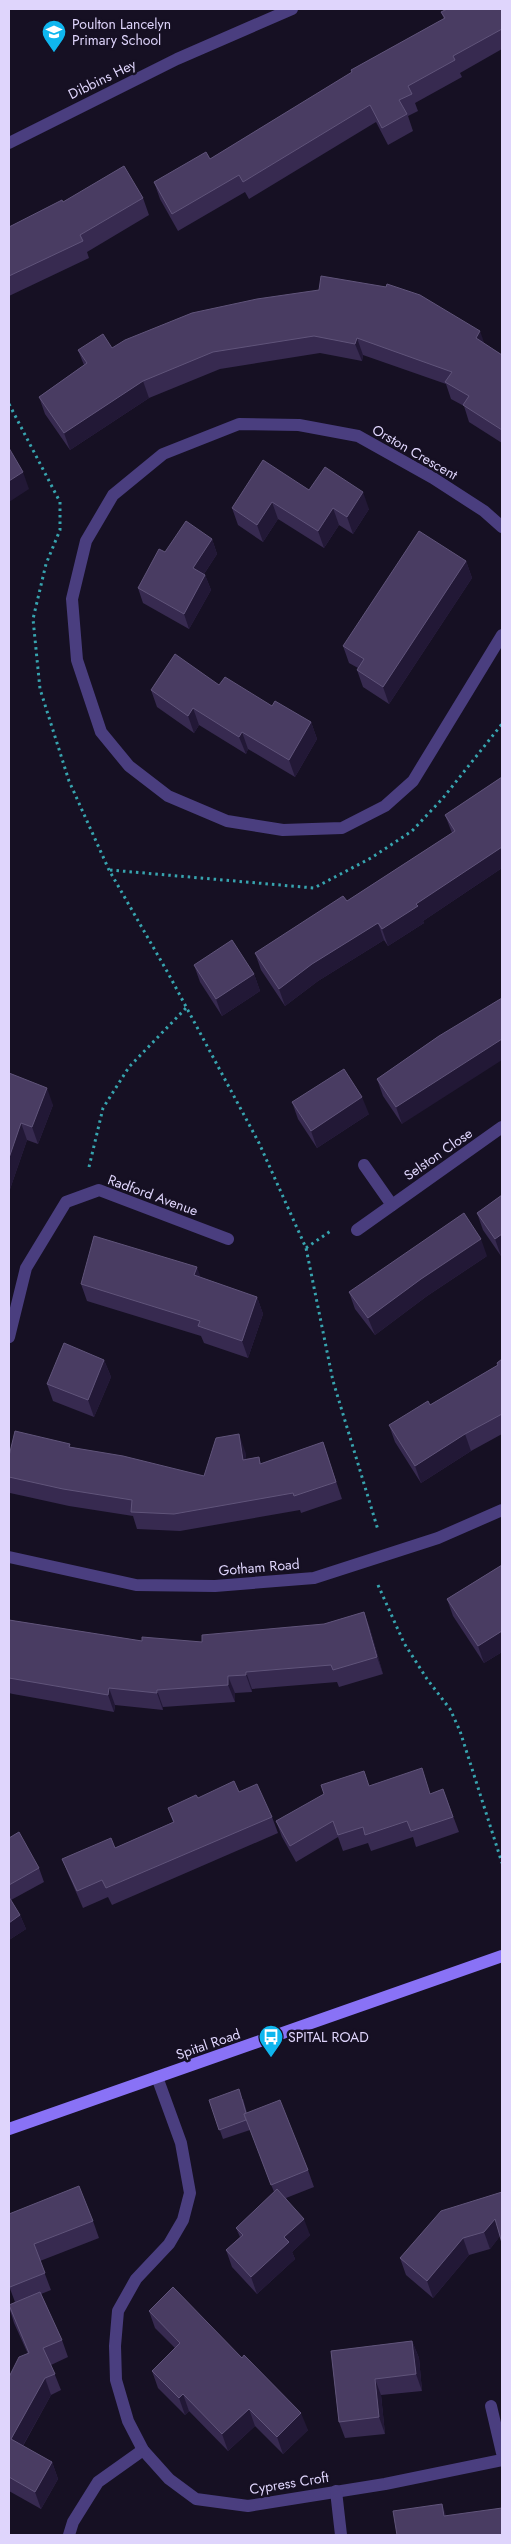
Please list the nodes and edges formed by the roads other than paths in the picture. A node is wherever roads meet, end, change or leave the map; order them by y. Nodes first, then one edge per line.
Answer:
1 (292, 9) edge
2 (9, 143) edge
3 (502, 527) edge
4 (502, 635) edge
5 (502, 1127) edge
6 (364, 1165) dead end
7 (392, 1205) junction
8 (358, 1230) dead end
9 (228, 1239) dead end
10 (9, 1337) edge
11 (502, 1510) edge
12 (9, 1557) edge
13 (502, 1956) edge
14 (157, 2077) junction
15 (9, 2129) edge
16 (491, 2406) dead end
17 (143, 2450) junction
18 (502, 2453) edge
19 (502, 2460) edge
20 (336, 2491) junction
21 (69, 2535) edge
22 (341, 2535) edge

1 - 2 street, Dibbins Hey
3 - 4 street, Orston Crescent
5 - 7 street, Selston Close
6 - 7 street
7 - 8 street, Selston Close
9 - 10 street, Radford Avenue
11 - 12 street, Gotham Road
13 - 14 main road, Spital Road
14 - 15 main road, Spital Road
14 - 17 street, Cypress Croft
16 - 18 street
17 - 20 street, Cypress Croft
17 - 21 street
19 - 20 street, Cypress Croft
20 - 22 street

